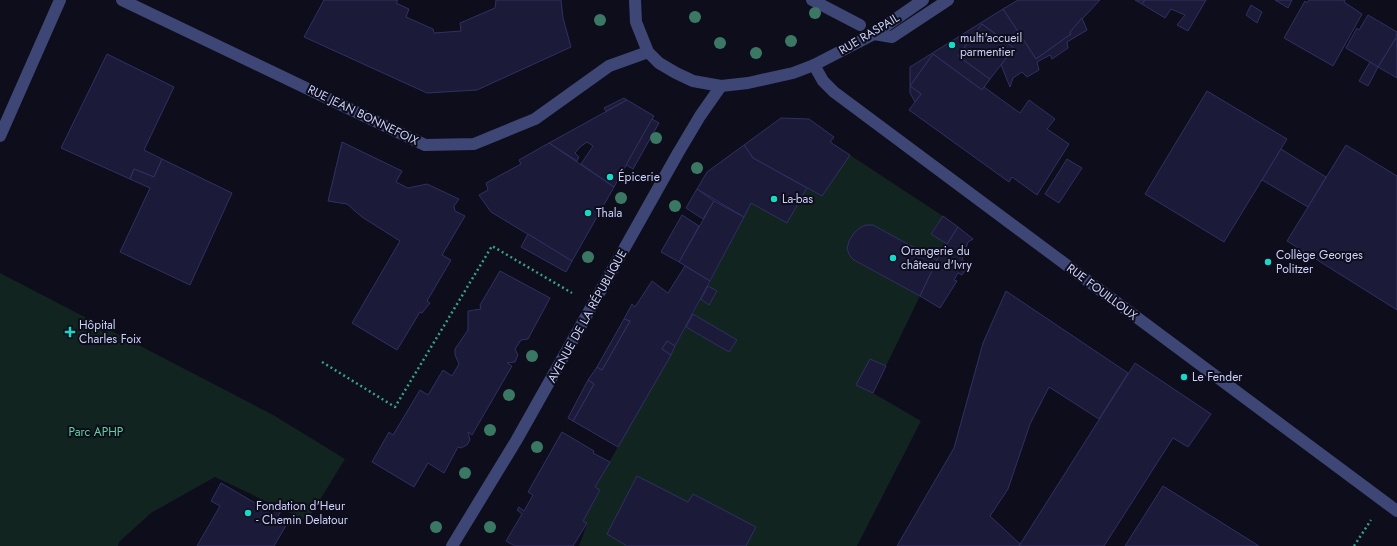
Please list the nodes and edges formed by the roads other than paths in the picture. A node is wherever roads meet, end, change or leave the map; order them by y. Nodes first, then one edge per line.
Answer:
1 (60, 0) edge
2 (122, 0) edge
3 (635, 0) edge
4 (812, 0) edge
5 (923, 0) edge
6 (948, 0) edge
7 (860, 25) dead end
8 (874, 34) junction
9 (648, 52) junction
10 (814, 65) junction
11 (721, 86) junction
12 (0, 136) edge
13 (1397, 510) edge
14 (452, 546) edge

1 - 12 street
2 - 9 street, RUE JEAN BONNEFOIX
3 - 9 street
4 - 7 street
5 - 8 street, RUE RASPAIL
6 - 8 street
8 - 10 street, RUE RASPAIL
9 - 11 street, RUE RASPAIL
10 - 11 street, RUE RASPAIL
10 - 13 street, RUE FOUILLOUX
11 - 14 street, AVENUE DE LA RÉPUBLIQUE

